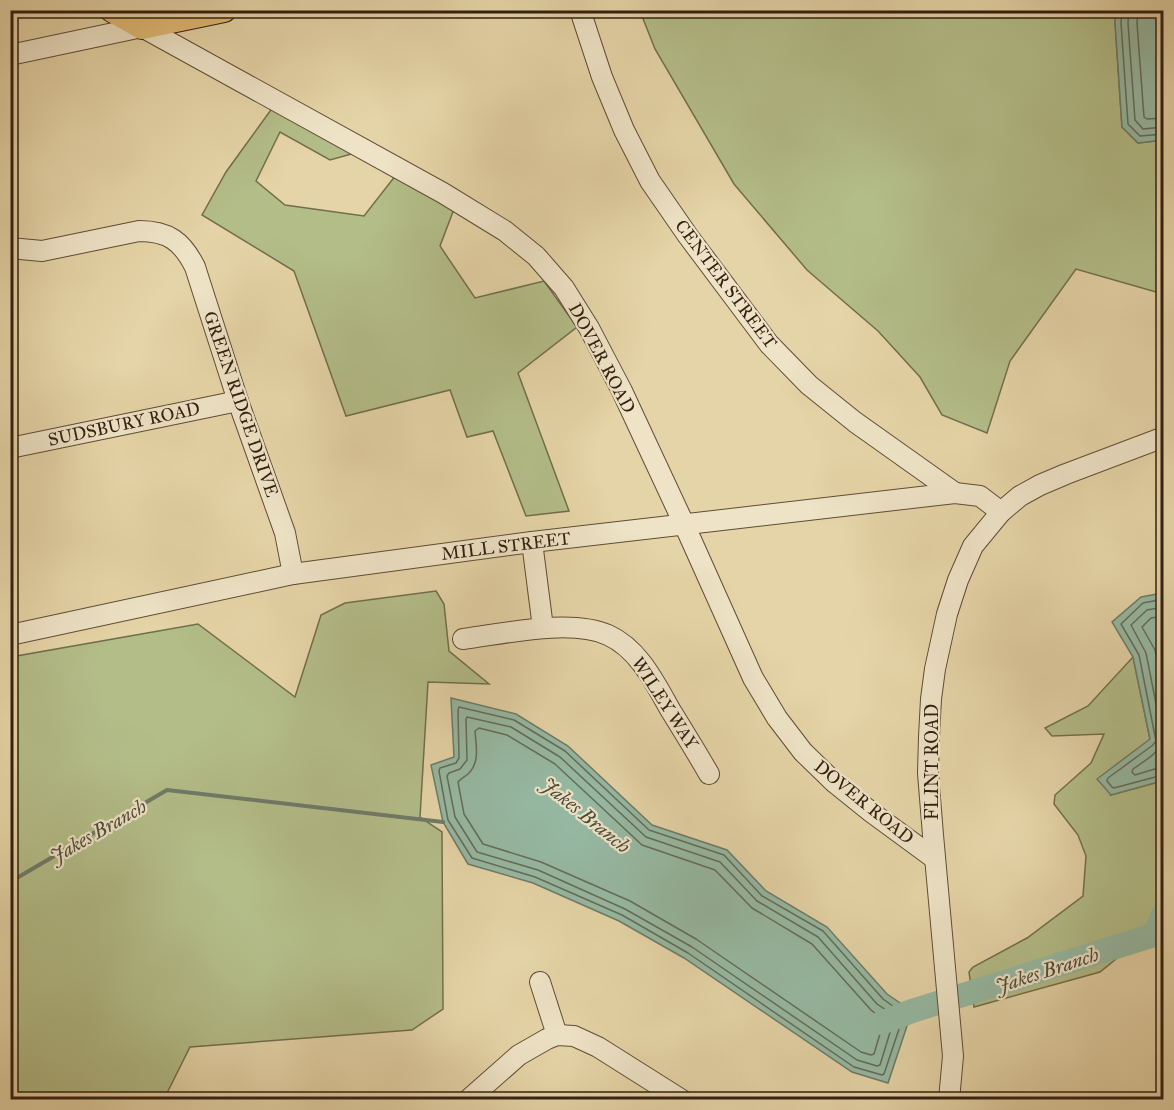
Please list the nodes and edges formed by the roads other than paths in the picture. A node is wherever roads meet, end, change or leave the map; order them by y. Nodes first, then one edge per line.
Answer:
1 (112, 10) edge
2 (224, 10) edge
3 (580, 10) edge
4 (142, 27) junction
5 (10, 55) edge
6 (10, 248) edge
7 (238, 401) junction
8 (1164, 437) edge
9 (10, 448) edge
10 (955, 493) junction
11 (1001, 512) junction
12 (684, 524) junction
13 (532, 542) junction
14 (293, 574) junction
15 (543, 628) junction
16 (10, 635) edge
17 (463, 639) dead end
18 (709, 774) dead end
19 (935, 859) junction
20 (540, 982) dead end
21 (557, 1035) junction
22 (468, 1100) edge
23 (682, 1100) edge
24 (949, 1100) edge

1 - 4 main road, DOVER ROAD
2 - 4 main road
3 - 10 street, CENTER STREET
4 - 5 street
4 - 12 street, DOVER ROAD
6 - 7 street, GREEN RIDGE DRIVE
7 - 9 street, SUDSBURY ROAD
7 - 14 street, GREEN RIDGE DRIVE
8 - 11 street, FLINT ROAD
10 - 11 street, MILL STREET
10 - 12 street, MILL STREET
11 - 19 street, FLINT ROAD
12 - 13 street, MILL STREET
12 - 19 street, DOVER ROAD
13 - 14 street, MILL STREET
13 - 15 street
14 - 16 street, MILL STREET
15 - 17 street, WILEY WAY
15 - 18 street, WILEY WAY
19 - 24 street, FLINT ROAD
20 - 21 street
21 - 22 street
21 - 23 street

